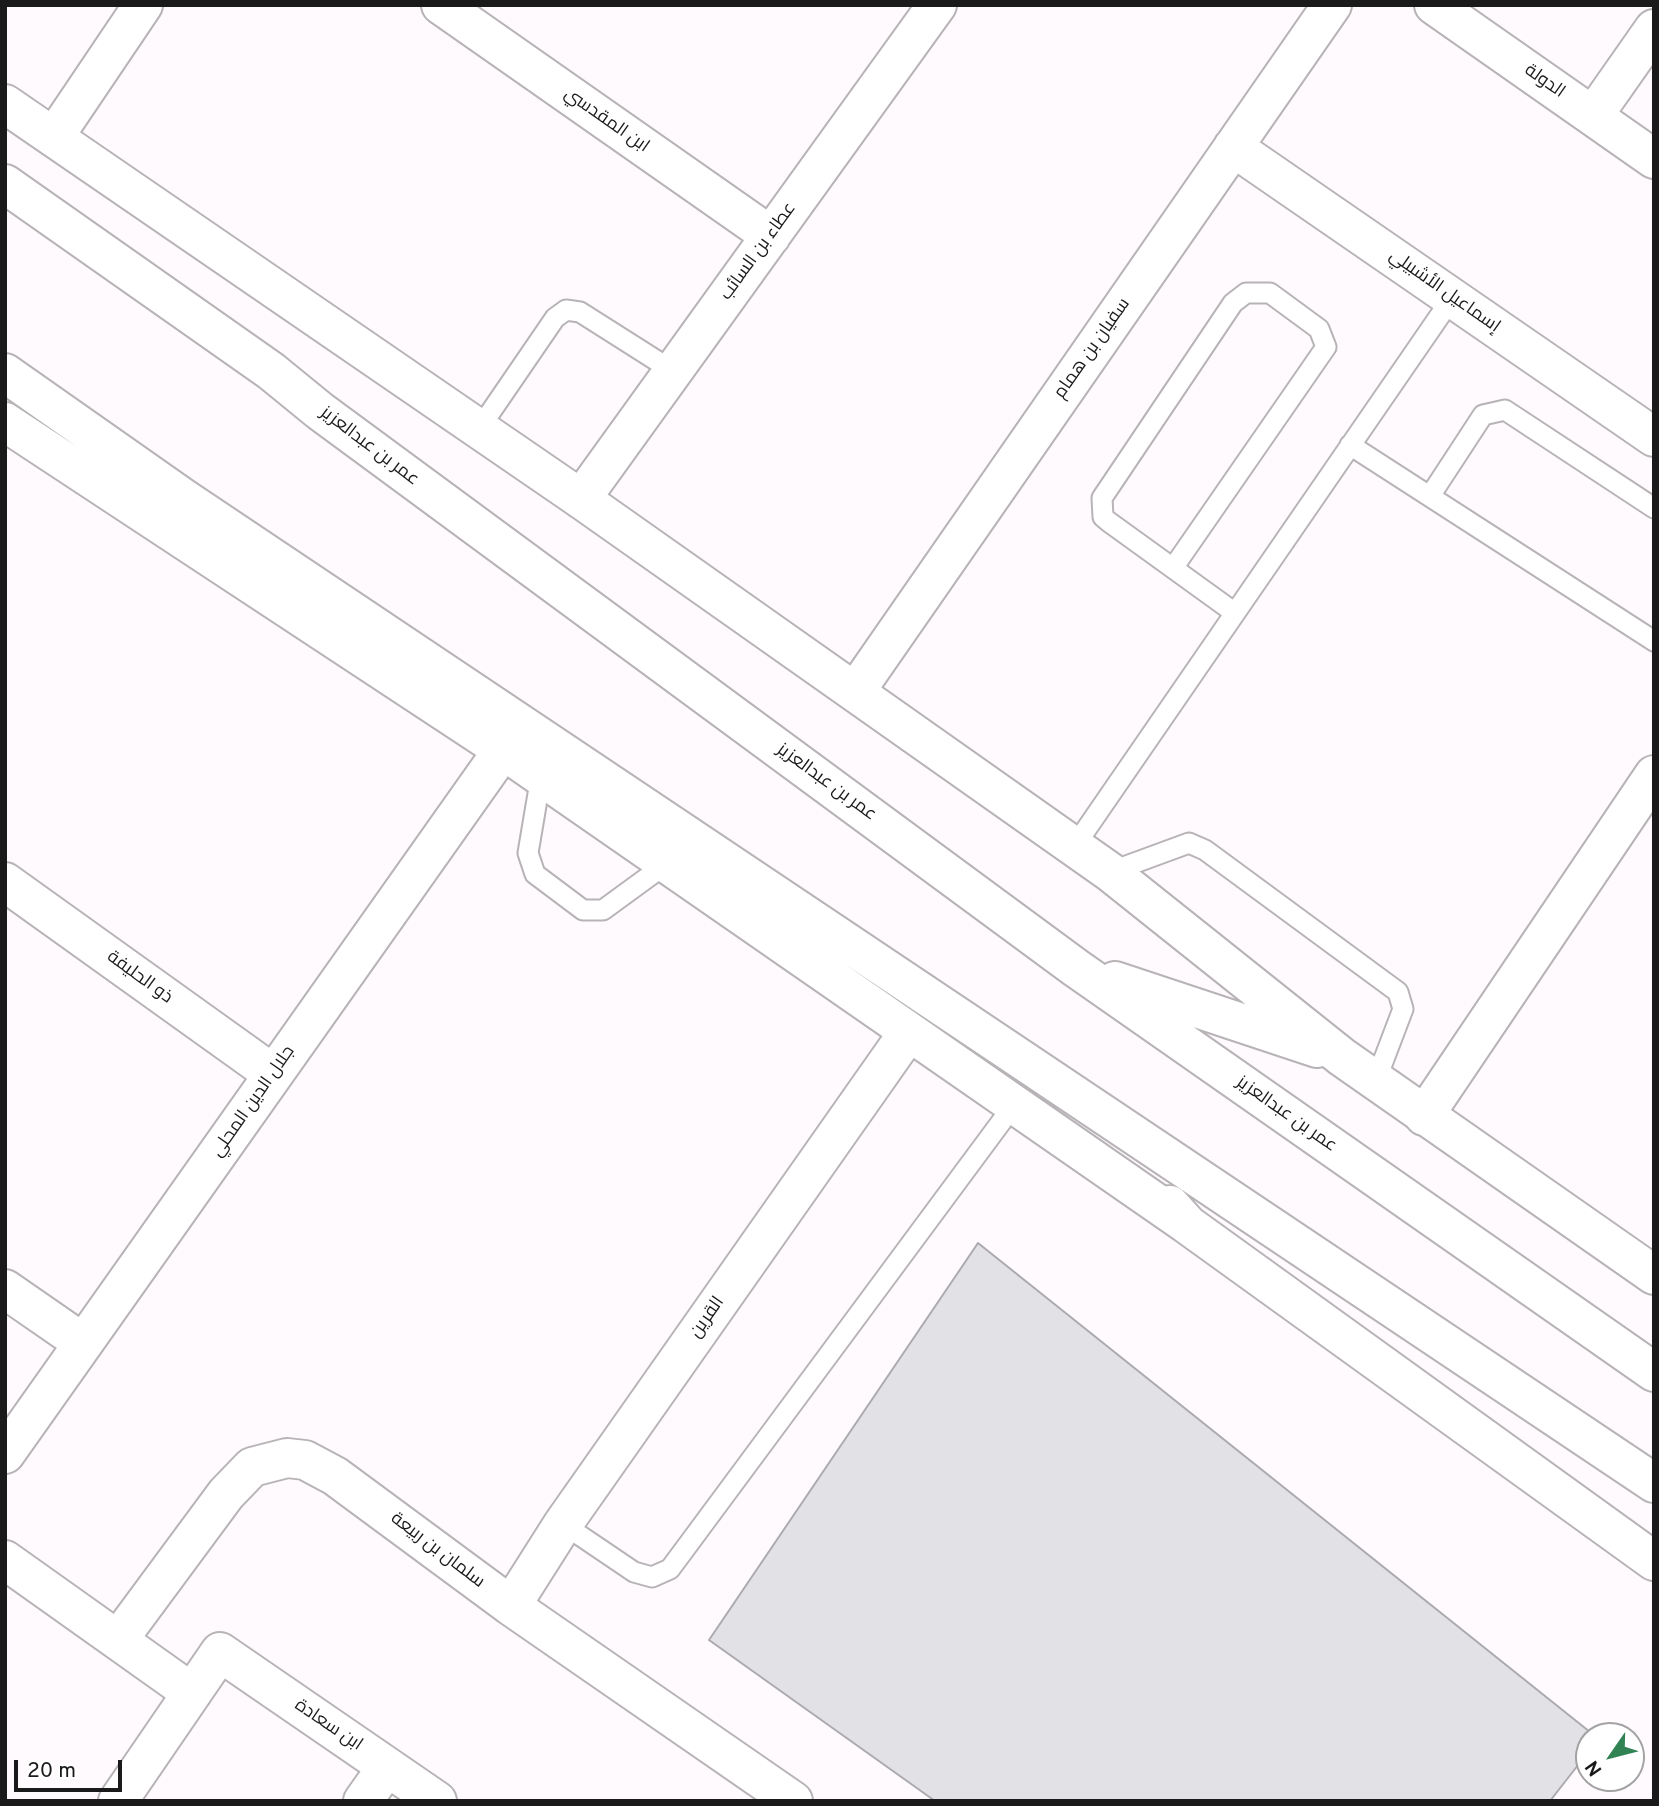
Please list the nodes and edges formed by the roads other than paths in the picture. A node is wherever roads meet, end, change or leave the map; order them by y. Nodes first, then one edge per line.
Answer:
1 (144, 5) edge
2 (441, 5) edge
3 (937, 5) edge
4 (1332, 5) edge
5 (1434, 5) edge
6 (1654, 29) edge
7 (5, 103) edge
8 (1593, 116) junction
9 (54, 137) junction
10 (1233, 147) junction
11 (1654, 159) edge
12 (5, 184) edge
13 (771, 236) junction
14 (1452, 298) junction
15 (673, 371) junction
16 (5, 373) edge
17 (5, 422) edge
18 (479, 429) junction
19 (1654, 437) edge
20 (1350, 445) junction
21 (1430, 496) junction
22 (581, 499) junction
23 (1654, 508) edge
24 (1173, 568) junction
25 (1235, 613) junction
26 (1654, 641) edge
27 (855, 692) junction
28 (503, 750) junction
29 (1654, 775) edge
30 (541, 776) junction
31 (1074, 847) junction
32 (666, 864) junction
33 (1110, 872) junction
34 (5, 882) edge
35 (1076, 968) junction
36 (908, 1032) junction
37 (1342, 1057) junction
38 (274, 1074) junction
39 (1376, 1080) junction
40 (1073, 1092) junction
41 (1013, 1107) junction
42 (1424, 1116) junction
43 (1188, 1225) junction
44 (1654, 1275) edge
45 (5, 1289) edge
46 (83, 1343) junction
47 (1654, 1372) edge
48 (5, 1454) edge
49 (1654, 1483) edge
50 (563, 1524) junction
51 (5, 1560) edge
52 (1654, 1561) edge
53 (511, 1606) junction
54 (118, 1640) junction
55 (192, 1693) junction
56 (387, 1767) junction
57 (118, 1801) edge
58 (363, 1801) edge
59 (436, 1801) edge
60 (793, 1801) edge

1 - 9 street
2 - 13 street, ابن المقدسي
3 - 13 street, عطاء بن السائب
4 - 10 street, سفيان بن همام
5 - 8 street, الدولة
6 - 8 street
7 - 9 street
8 - 11 street, الدولة
9 - 18 street
10 - 14 street, إسماعيل الأشبيلي
10 - 27 street, سفيان بن همام
12 - 35 street, عمر بن عبدالعزيز
13 - 15 street, عطاء بن السائب
14 - 19 street, إسماعيل الأشبيلي
14 - 20 lane
15 - 18 lane
15 - 22 street, عطاء بن السائب
16 - 40 street
17 - 28 street
18 - 22 street
20 - 21 lane
20 - 25 lane
21 - 23 lane
21 - 26 lane
22 - 27 street
24 - 24 lane
24 - 25 lane
25 - 31 lane
27 - 31 street
28 - 30 street
28 - 38 street, جلال الدين المحلي
29 - 42 street
30 - 32 street
30 - 32 lane
31 - 33 street
32 - 36 street
33 - 37 street
33 - 39 lane
34 - 38 street, ذو الحليفة
35 - 37 street
35 - 47 street, عمر بن عبدالعزيز
36 - 41 street
36 - 50 street, القرين
37 - 39 street
38 - 46 street, جلال الدين المحلي
39 - 42 street
40 - 43 street
40 - 49 street
41 - 43 street
41 - 50 lane
42 - 44 street
43 - 52 street
45 - 46 street
46 - 48 street, جلال الدين المحلي
50 - 53 street, القرين
51 - 54 street
53 - 54 street, سلمان بن ربيعة
53 - 60 street, سلمان بن ربيعة
54 - 55 street
55 - 56 street, ابن سعادة
55 - 57 street
56 - 58 street
56 - 59 street, ابن سعادة

